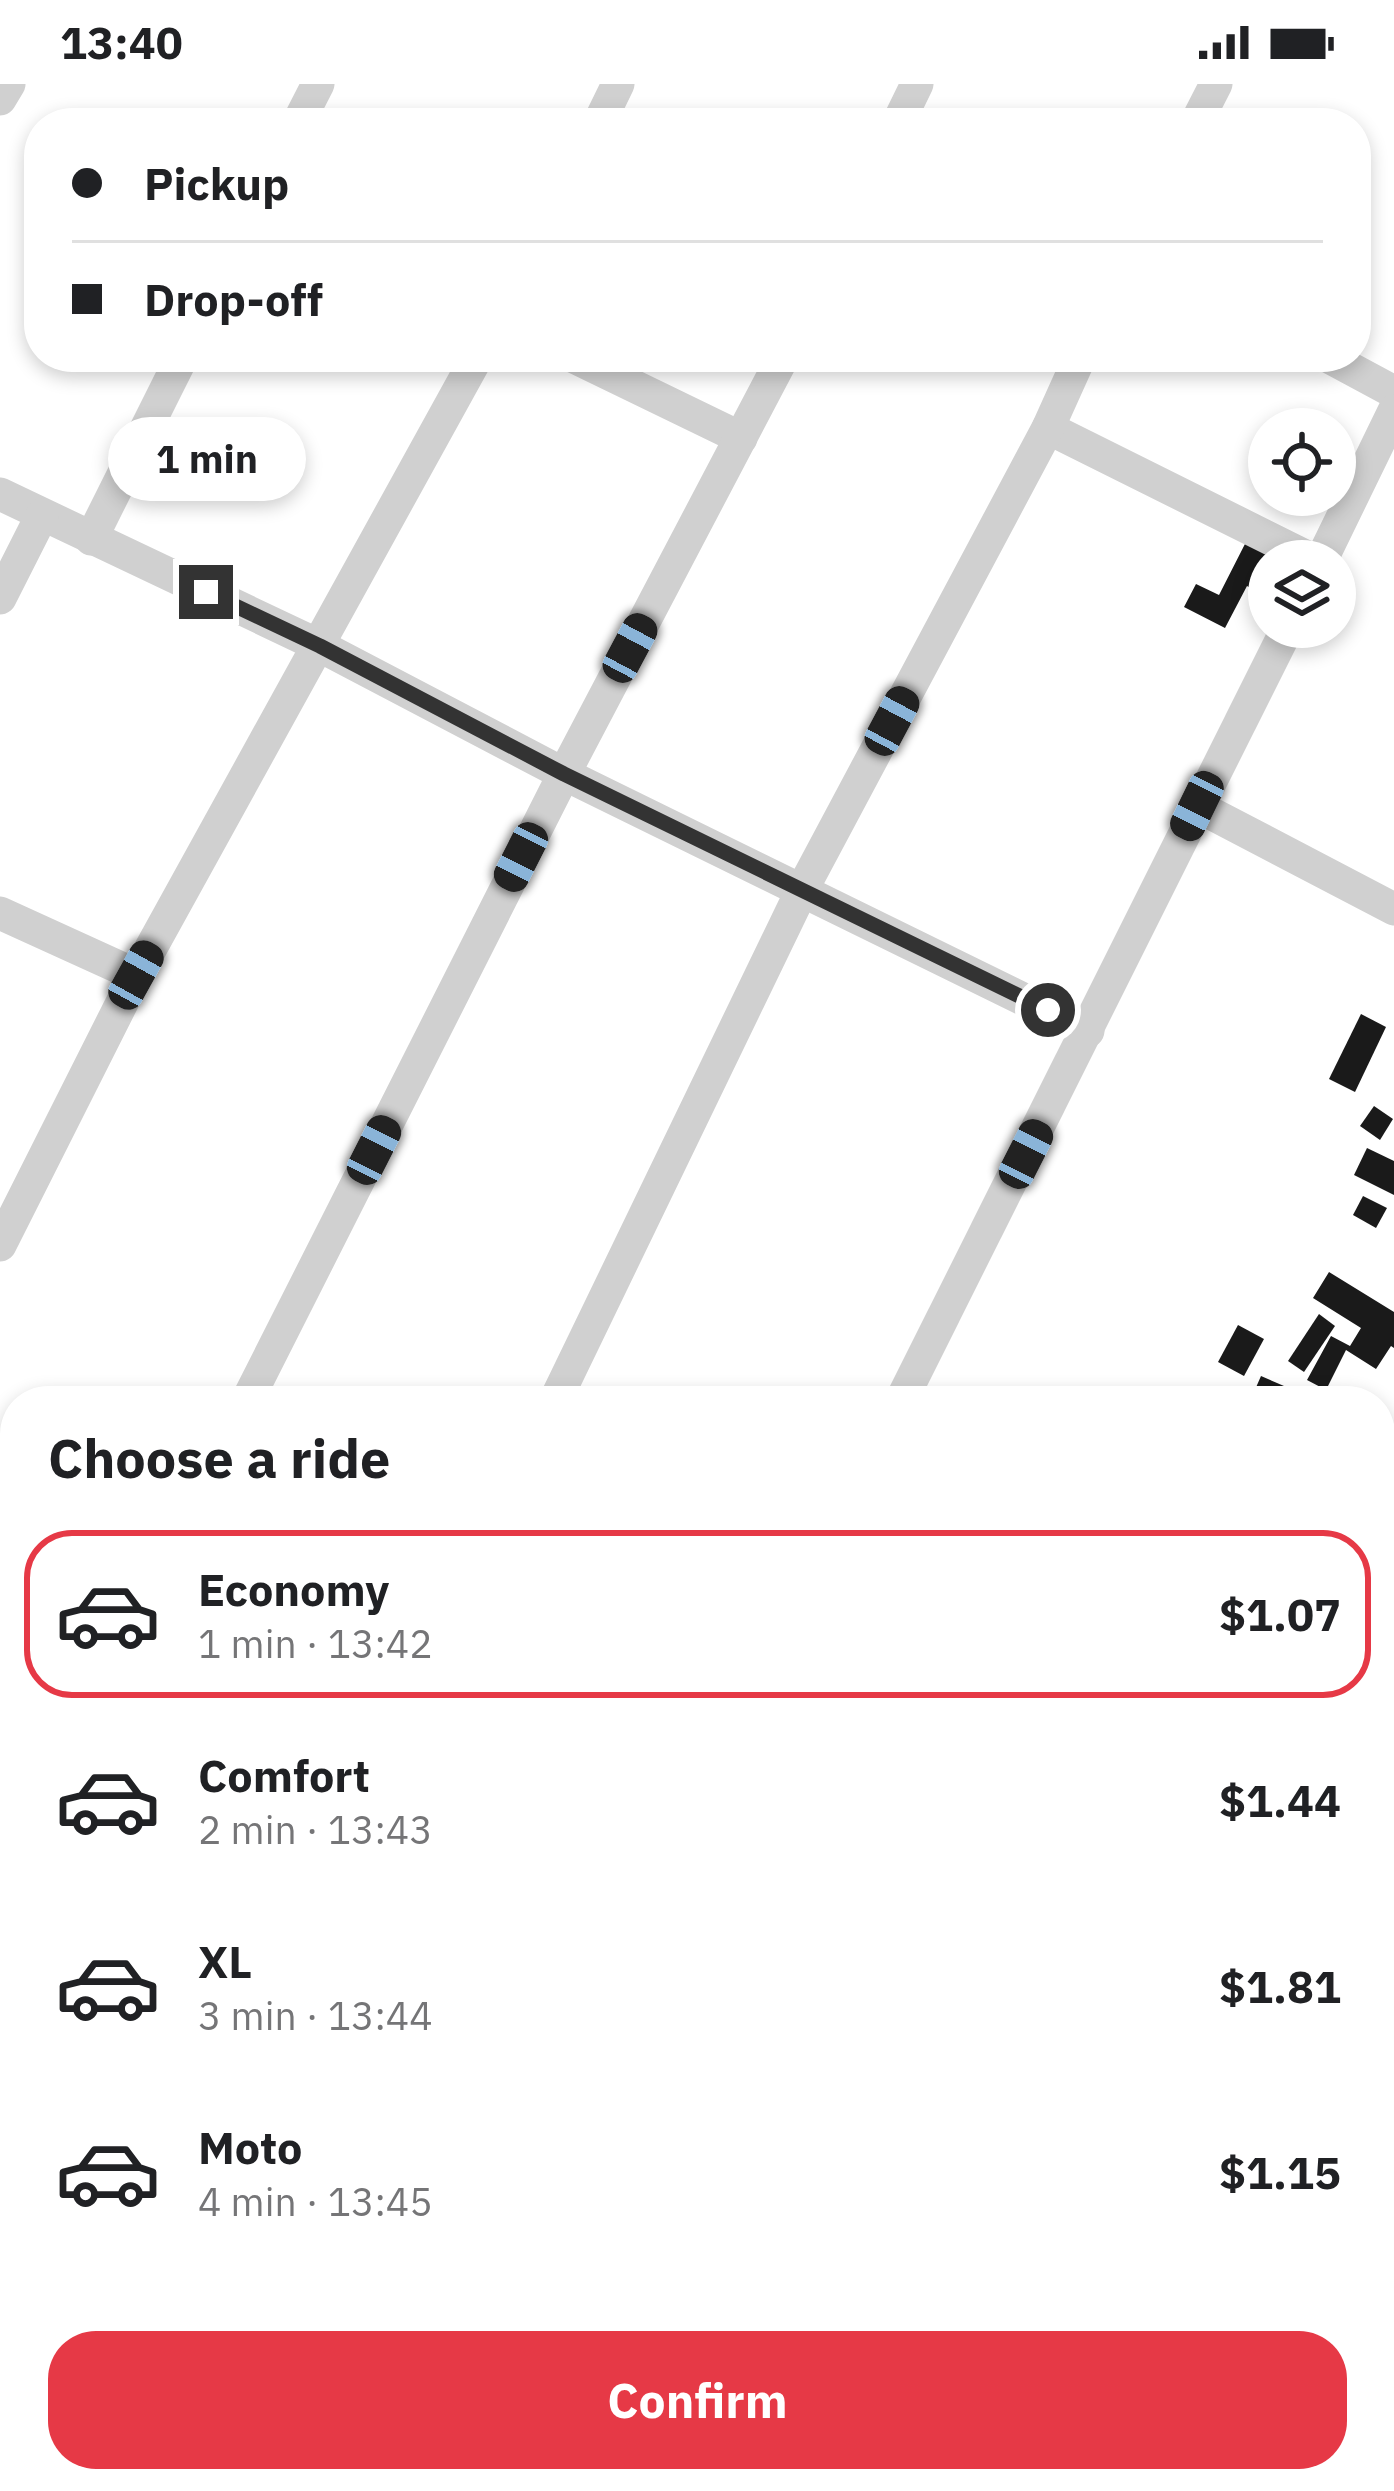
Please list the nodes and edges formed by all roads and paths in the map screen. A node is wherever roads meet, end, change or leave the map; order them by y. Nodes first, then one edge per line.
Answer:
1 (9, 84) edge
2 (0, 99) edge
3 (174, 372) edge
4 (470, 372) edge
5 (605, 372) edge
6 (775, 372) edge
7 (1073, 372) edge
8 (1357, 372) edge
9 (1394, 392) edge
10 (1394, 411) edge
11 (1048, 428) junction
12 (741, 438) junction
13 (0, 494) edge
14 (42, 515) junction
15 (91, 539) junction
16 (1275, 540) edge
17 (1329, 540) edge
18 (0, 598) edge
19 (320, 646) junction
20 (1277, 648) edge
21 (564, 774) junction
22 (1197, 806) junction
23 (803, 888) junction
24 (1394, 909) edge
25 (0, 913) edge
26 (136, 975) junction
27 (1088, 1031) junction
28 (0, 1245) edge
29 (255, 1386) edge
30 (562, 1386) edge
31 (909, 1386) edge

1 - 2 street
3 - 15 street
4 - 19 street
5 - 12 street
6 - 12 street
7 - 11 street
8 - 9 street
10 - 17 street
11 - 16 street
11 - 23 street
12 - 21 street
13 - 14 street
14 - 15 street
14 - 18 street
15 - 19 street
19 - 21 street
19 - 26 street
20 - 22 street
21 - 23 street
21 - 29 street
22 - 24 street
22 - 27 street
23 - 27 street
23 - 30 street
25 - 26 street
26 - 28 street
27 - 31 street

